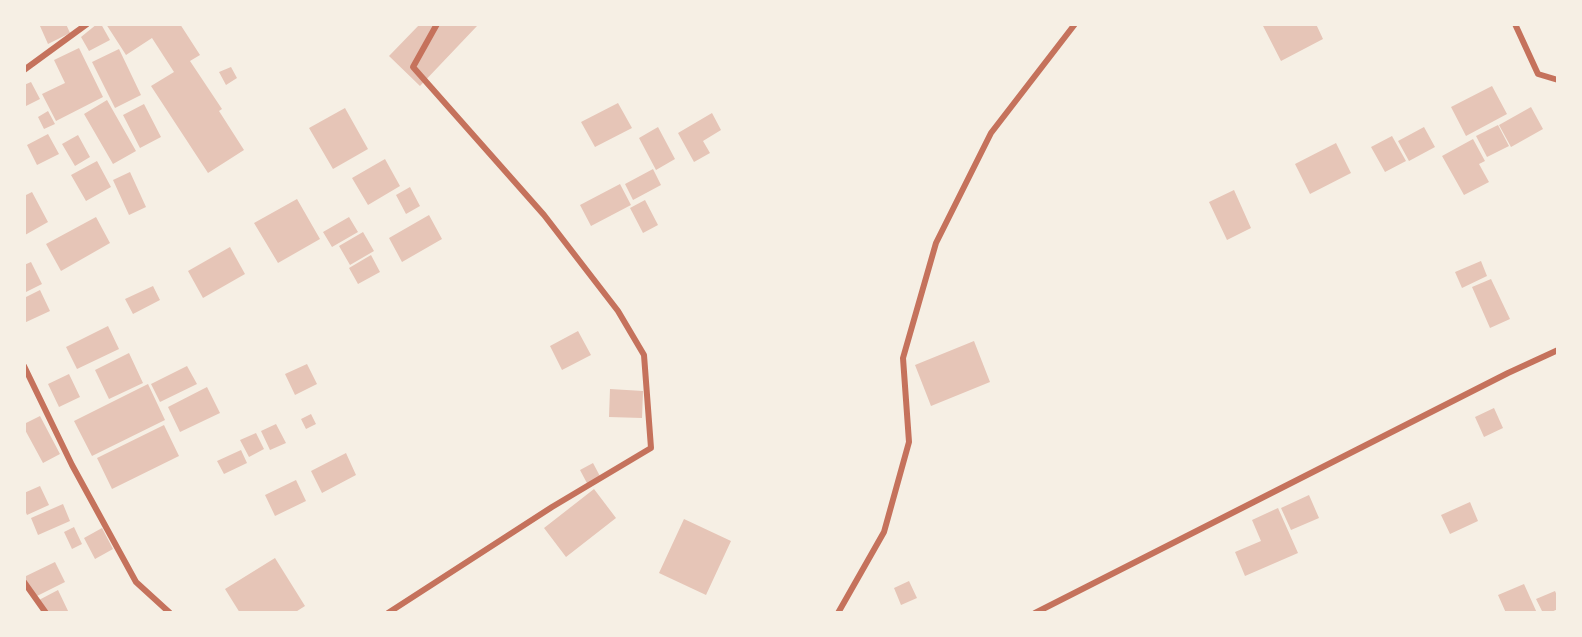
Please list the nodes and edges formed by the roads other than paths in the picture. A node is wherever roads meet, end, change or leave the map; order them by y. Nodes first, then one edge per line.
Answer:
1 (87, 24) edge
2 (437, 24) edge
3 (1075, 24) edge
4 (1515, 24) edge
5 (24, 70) edge
6 (1558, 81) edge
7 (1558, 350) edge
8 (24, 366) edge
9 (24, 582) edge
10 (46, 613) edge
11 (170, 613) edge
12 (388, 613) edge
13 (838, 613) edge
14 (1035, 613) edge

1 - 5 street
2 - 12 street
3 - 13 street
4 - 6 street
7 - 14 street
8 - 11 street
9 - 10 street

